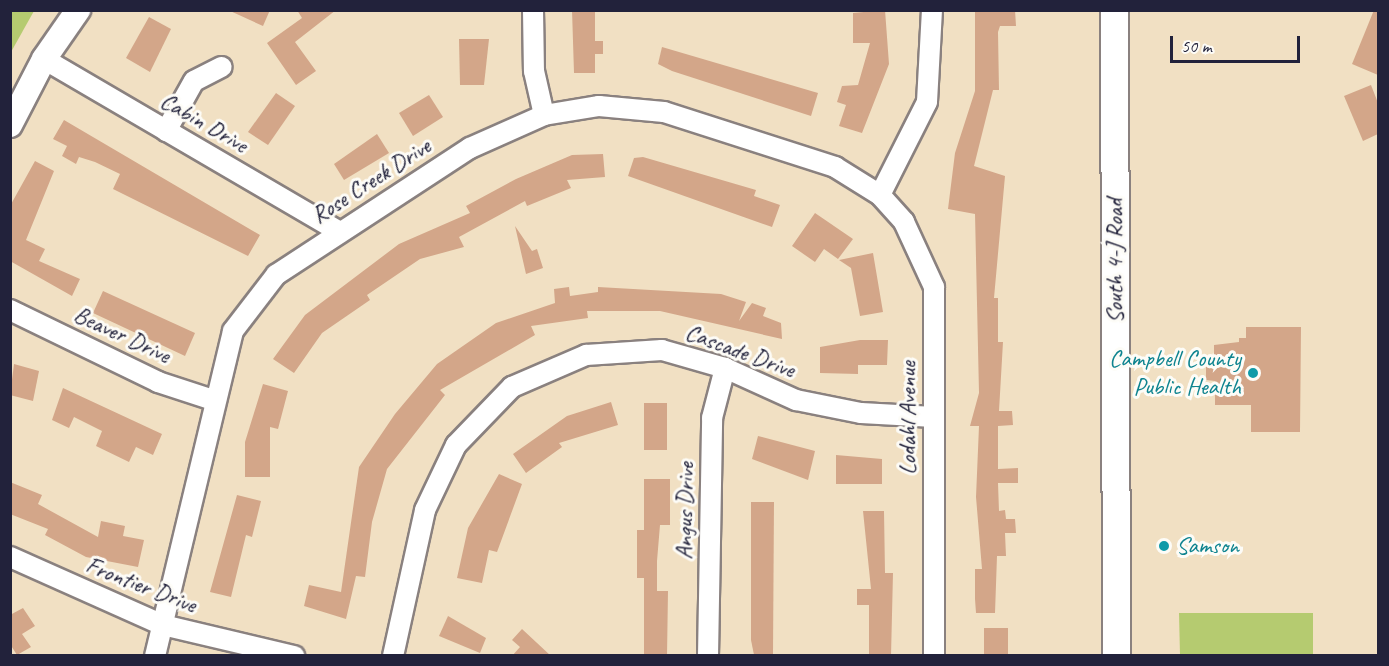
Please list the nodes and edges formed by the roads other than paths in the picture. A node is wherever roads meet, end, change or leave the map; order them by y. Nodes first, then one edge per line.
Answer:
1 (78, 10) edge
2 (533, 10) edge
3 (932, 10) edge
4 (1114, 10) edge
5 (44, 59) junction
6 (222, 67) dead end
7 (544, 115) junction
8 (10, 125) edge
9 (166, 131) junction
10 (880, 195) junction
11 (338, 231) junction
12 (10, 310) edge
13 (725, 368) junction
14 (213, 400) junction
15 (934, 417) junction
16 (10, 557) edge
17 (163, 625) junction
18 (155, 656) edge
19 (294, 656) edge
20 (393, 656) edge
21 (708, 656) edge
22 (934, 656) edge
23 (1116, 656) edge

1 - 5 street
2 - 7 street
3 - 10 street
4 - 23 main road, South 4-J Road
5 - 8 street
5 - 9 street, Cabin Drive
6 - 9 street
7 - 10 street, Rose Creek Drive
7 - 11 street, Rose Creek Drive
9 - 11 street, Cabin Drive
10 - 15 street, Lodahl Avenue
11 - 14 street, Rose Creek Drive
12 - 14 street, Beaver Drive
13 - 15 street, Cascade Drive
13 - 20 street, Cascade Drive
13 - 21 street, Angus Drive
14 - 17 street, Rose Creek Drive
15 - 22 street, Lodahl Avenue
16 - 17 street, Frontier Drive
17 - 18 street, Rose Creek Drive
17 - 19 street, Frontier Drive

